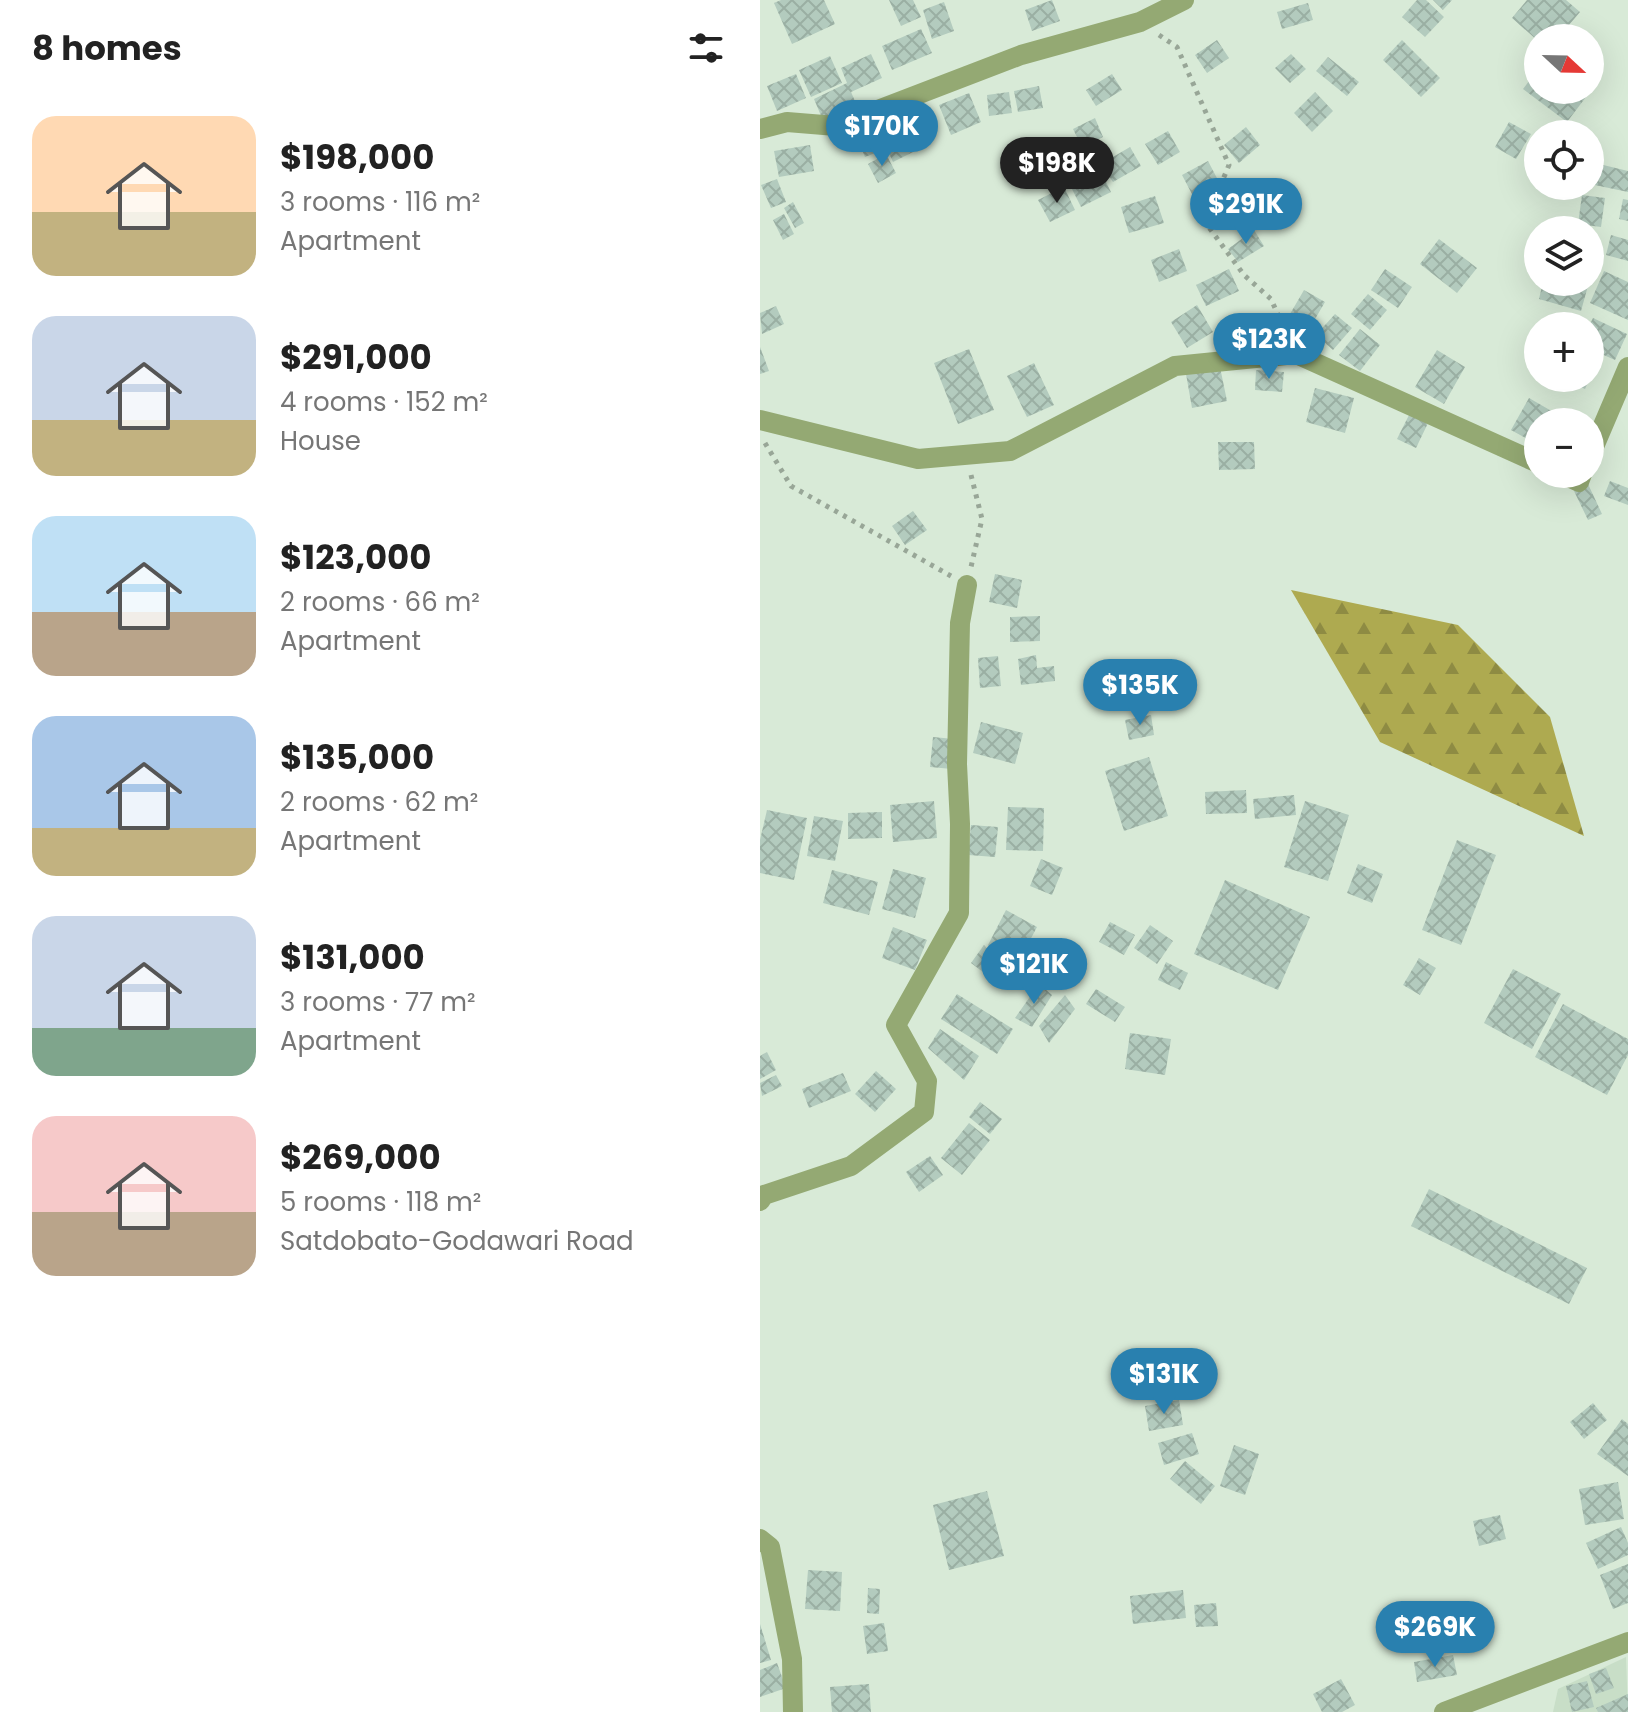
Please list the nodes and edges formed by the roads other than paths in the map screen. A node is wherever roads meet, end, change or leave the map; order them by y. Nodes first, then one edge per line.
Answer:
1 (1184, 0) edge
2 (760, 129) edge
3 (1628, 367) edge
4 (760, 420) edge
5 (1604, 423) edge
6 (1524, 457) edge
7 (967, 585) road end
8 (760, 1201) edge
9 (760, 1539) edge
10 (1628, 1642) edge
11 (793, 1712) edge
12 (1444, 1712) edge

1 - 2 street
3 - 5 street
4 - 6 street
7 - 8 street
9 - 11 street
10 - 12 street

